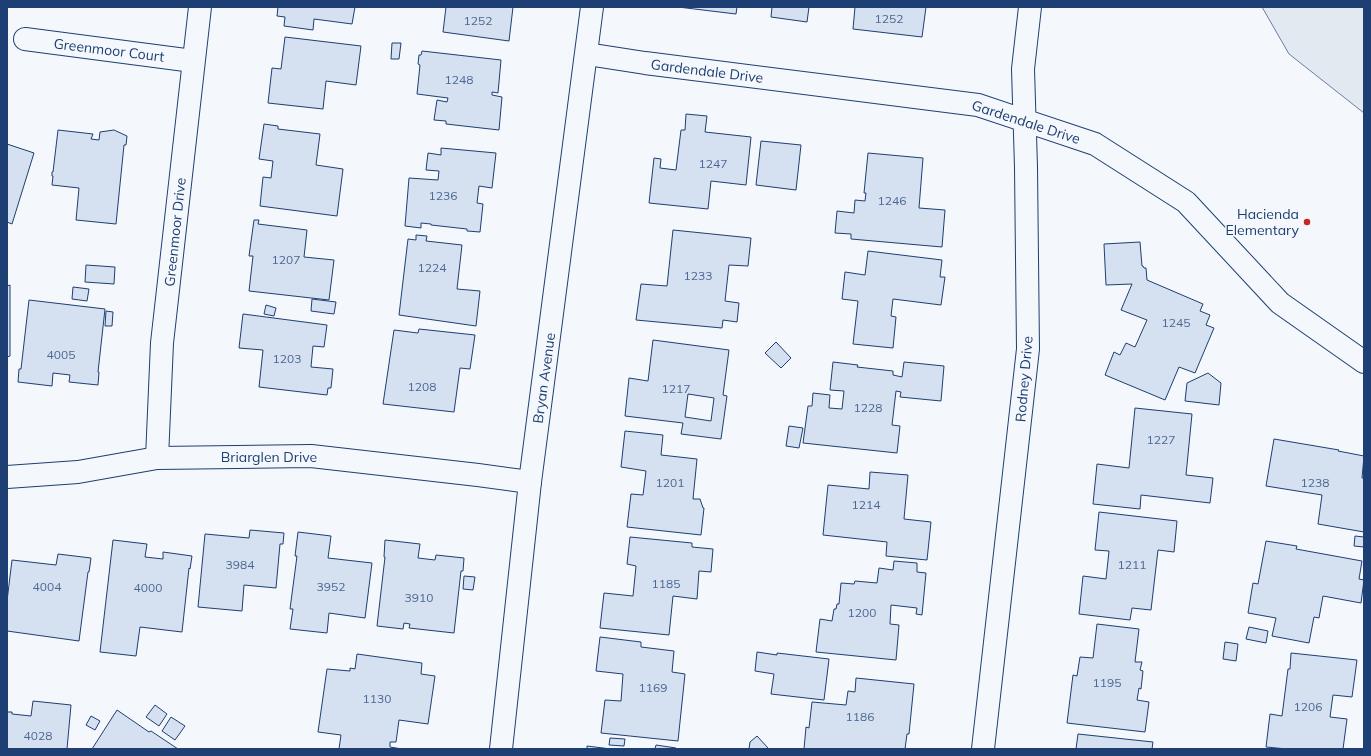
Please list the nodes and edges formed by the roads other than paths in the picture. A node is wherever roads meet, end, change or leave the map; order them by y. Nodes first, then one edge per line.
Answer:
1 (200, 7) edge
2 (592, 7) edge
3 (1030, 7) edge
4 (25, 39) dead end
5 (587, 54) junction
6 (193, 61) junction
7 (1024, 120) junction
8 (1364, 362) edge
9 (157, 458) junction
10 (7, 477) edge
11 (530, 482) junction
12 (501, 749) edge
13 (984, 749) edge

1 - 6 street, Greenmoor Drive
2 - 5 street, Bryan Avenue
3 - 7 street, Rodney Drive
4 - 6 street, Greenmoor Court
5 - 7 street, Gardendale Drive
5 - 11 street, Bryan Avenue
6 - 9 street, Greenmoor Drive
7 - 8 street, Gardendale Drive
7 - 13 street, Rodney Drive
9 - 10 street, Briarglen Drive
9 - 11 street, Briarglen Drive
11 - 12 street, Bryan Avenue

